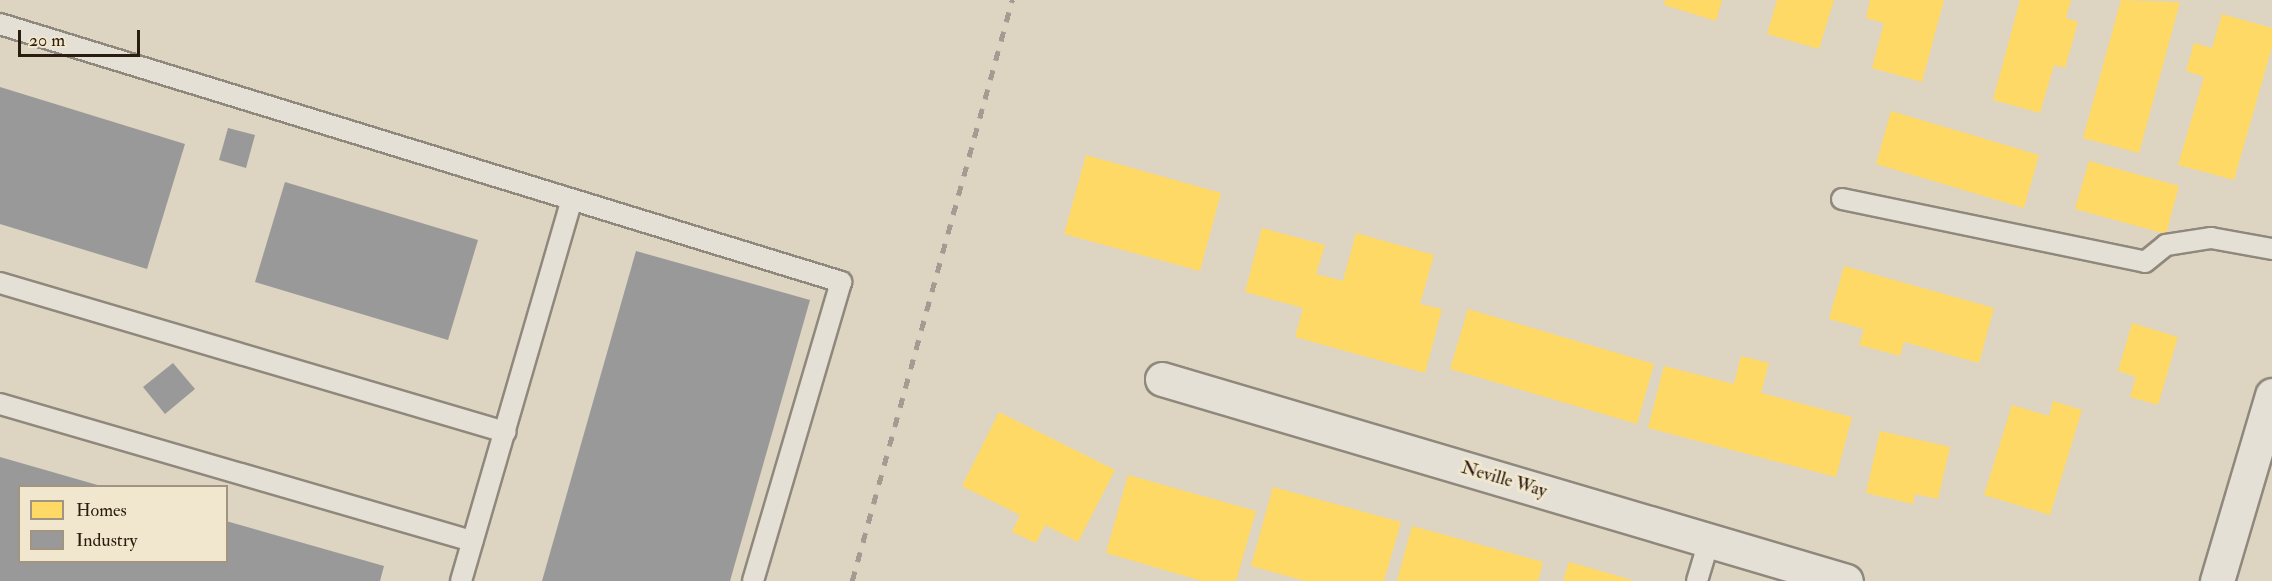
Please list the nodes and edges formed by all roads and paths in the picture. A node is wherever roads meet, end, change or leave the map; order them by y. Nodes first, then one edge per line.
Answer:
1 (0, 24) edge
2 (1842, 199) dead end
3 (572, 200) junction
4 (2272, 249) edge
5 (0, 283) edge
6 (1162, 379) dead end
7 (2272, 395) edge
8 (0, 404) edge
9 (505, 432) junction
10 (1709, 541) junction
11 (473, 542) junction
12 (461, 581) edge
13 (753, 581) edge
14 (1697, 581) edge
15 (1846, 581) edge
16 (2217, 581) edge

1 - 3 lane
2 - 4 lane
3 - 9 lane
3 - 13 lane
5 - 9 lane
6 - 10 street, Neville Way
7 - 16 street
8 - 11 lane
9 - 11 lane
10 - 14 lane
10 - 15 street, Neville Way
11 - 12 lane

